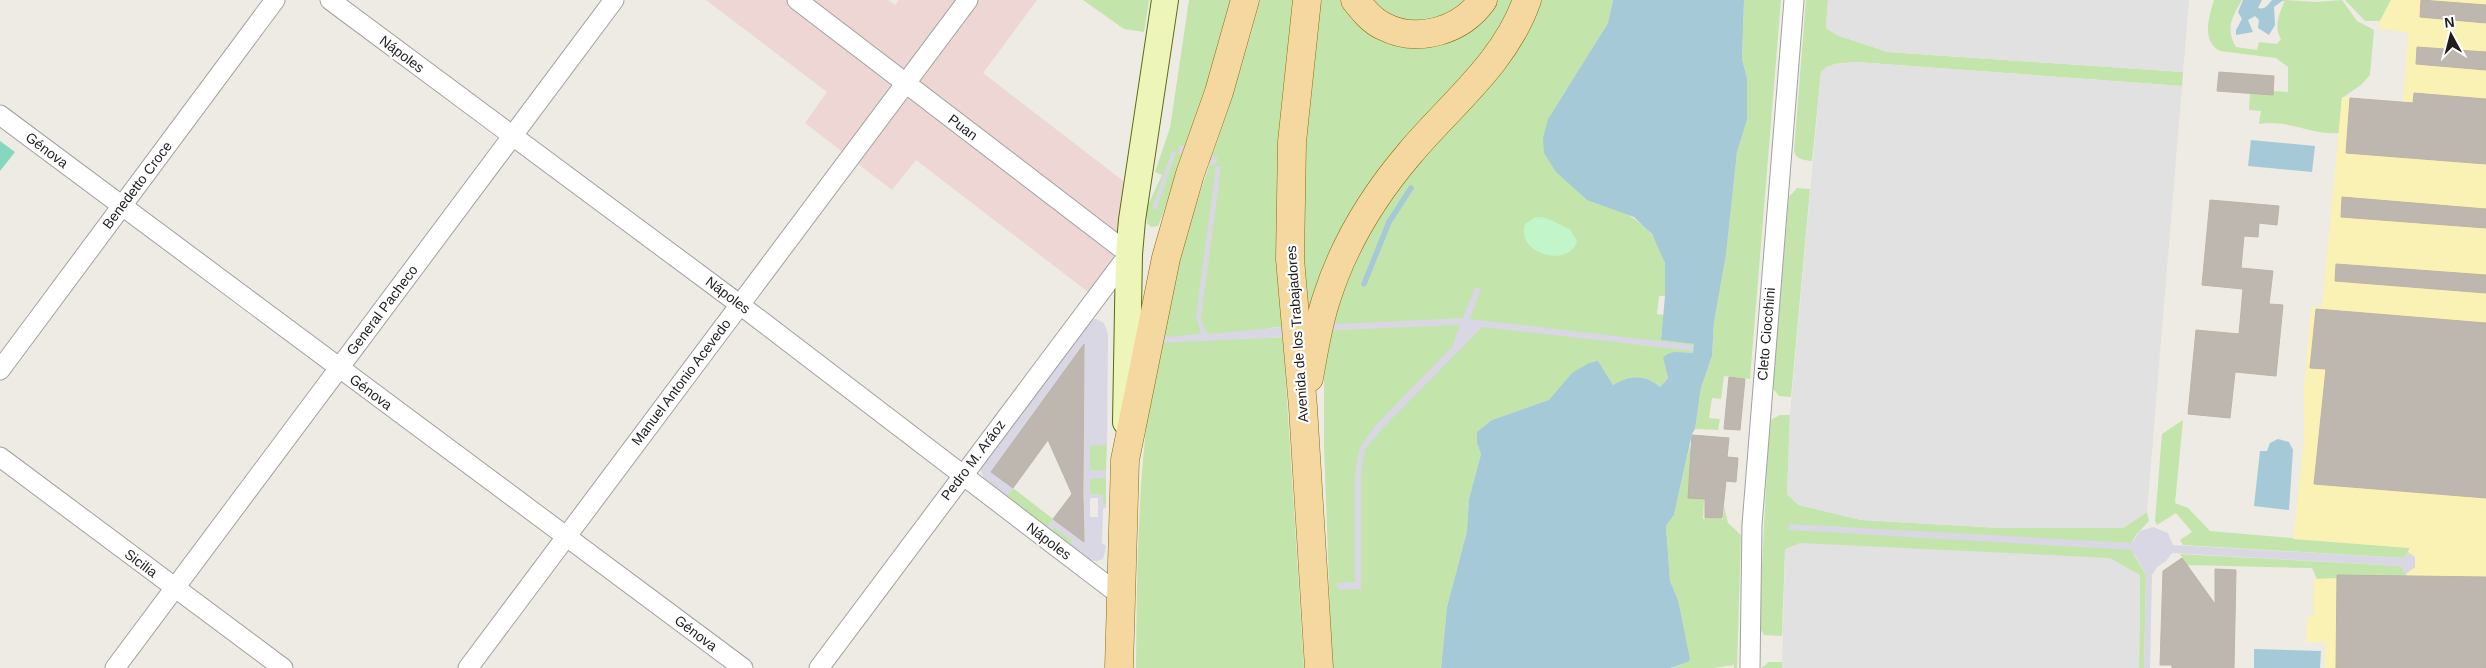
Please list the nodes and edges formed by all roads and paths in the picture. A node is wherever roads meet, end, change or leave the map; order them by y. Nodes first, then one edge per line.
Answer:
1 (275, 0) edge
2 (330, 0) edge
3 (614, 0) edge
4 (797, 0) edge
5 (968, 0) edge
6 (1165, 0) edge
7 (1245, 0) edge
8 (1307, 0) edge
9 (1355, 0) edge
10 (1483, 0) edge
11 (1527, 0) edge
12 (1794, 0) edge
13 (905, 84) junction
14 (0, 115) edge
15 (512, 137) junction
16 (122, 206) junction
17 (1129, 254) junction
18 (740, 304) junction
19 (339, 368) junction
20 (0, 370) edge
21 (1303, 407) junction
22 (0, 457) edge
23 (1125, 460) junction
24 (962, 475) junction
25 (566, 537) junction
26 (175, 588) junction
27 (1121, 596) junction
28 (115, 668) edge
29 (283, 668) edge
30 (468, 668) edge
31 (743, 668) edge
32 (819, 668) edge
33 (1119, 668) edge
34 (1319, 668) edge
35 (1750, 668) edge

1 - 16 street, Benedetto Croce
2 - 15 street, Nápoles
3 - 15 street, General Pacheco
4 - 13 street, Puan
5 - 13 street, Manuel Antonio Acevedo
6 - 17 main road
7 - 23 main road
8 - 21 main road, Avenida de los Trabajadores
9 - 10 main road
11 - 21 main road
12 - 35 street, Cleto Ciocchini
13 - 17 street, Puan
13 - 18 street, Manuel Antonio Acevedo
14 - 16 street, Génova
15 - 18 street, Nápoles
15 - 19 street, General Pacheco
16 - 19 street, Génova
16 - 20 street, Benedetto Croce
17 - 23 main road
17 - 24 street, Pedro M. Aráoz
18 - 24 street, Nápoles
18 - 25 street, Manuel Antonio Acevedo
19 - 25 street, Génova
19 - 26 street, General Pacheco
21 - 34 main road, Avenida de los Trabajadores
22 - 26 street, Sicilia
23 - 27 main road
24 - 27 street, Nápoles
24 - 32 street, Pedro M. Aráoz
25 - 30 street, Manuel Antonio Acevedo
25 - 31 street, Génova
26 - 28 street, General Pacheco
26 - 29 street, Sicilia
27 - 33 main road

